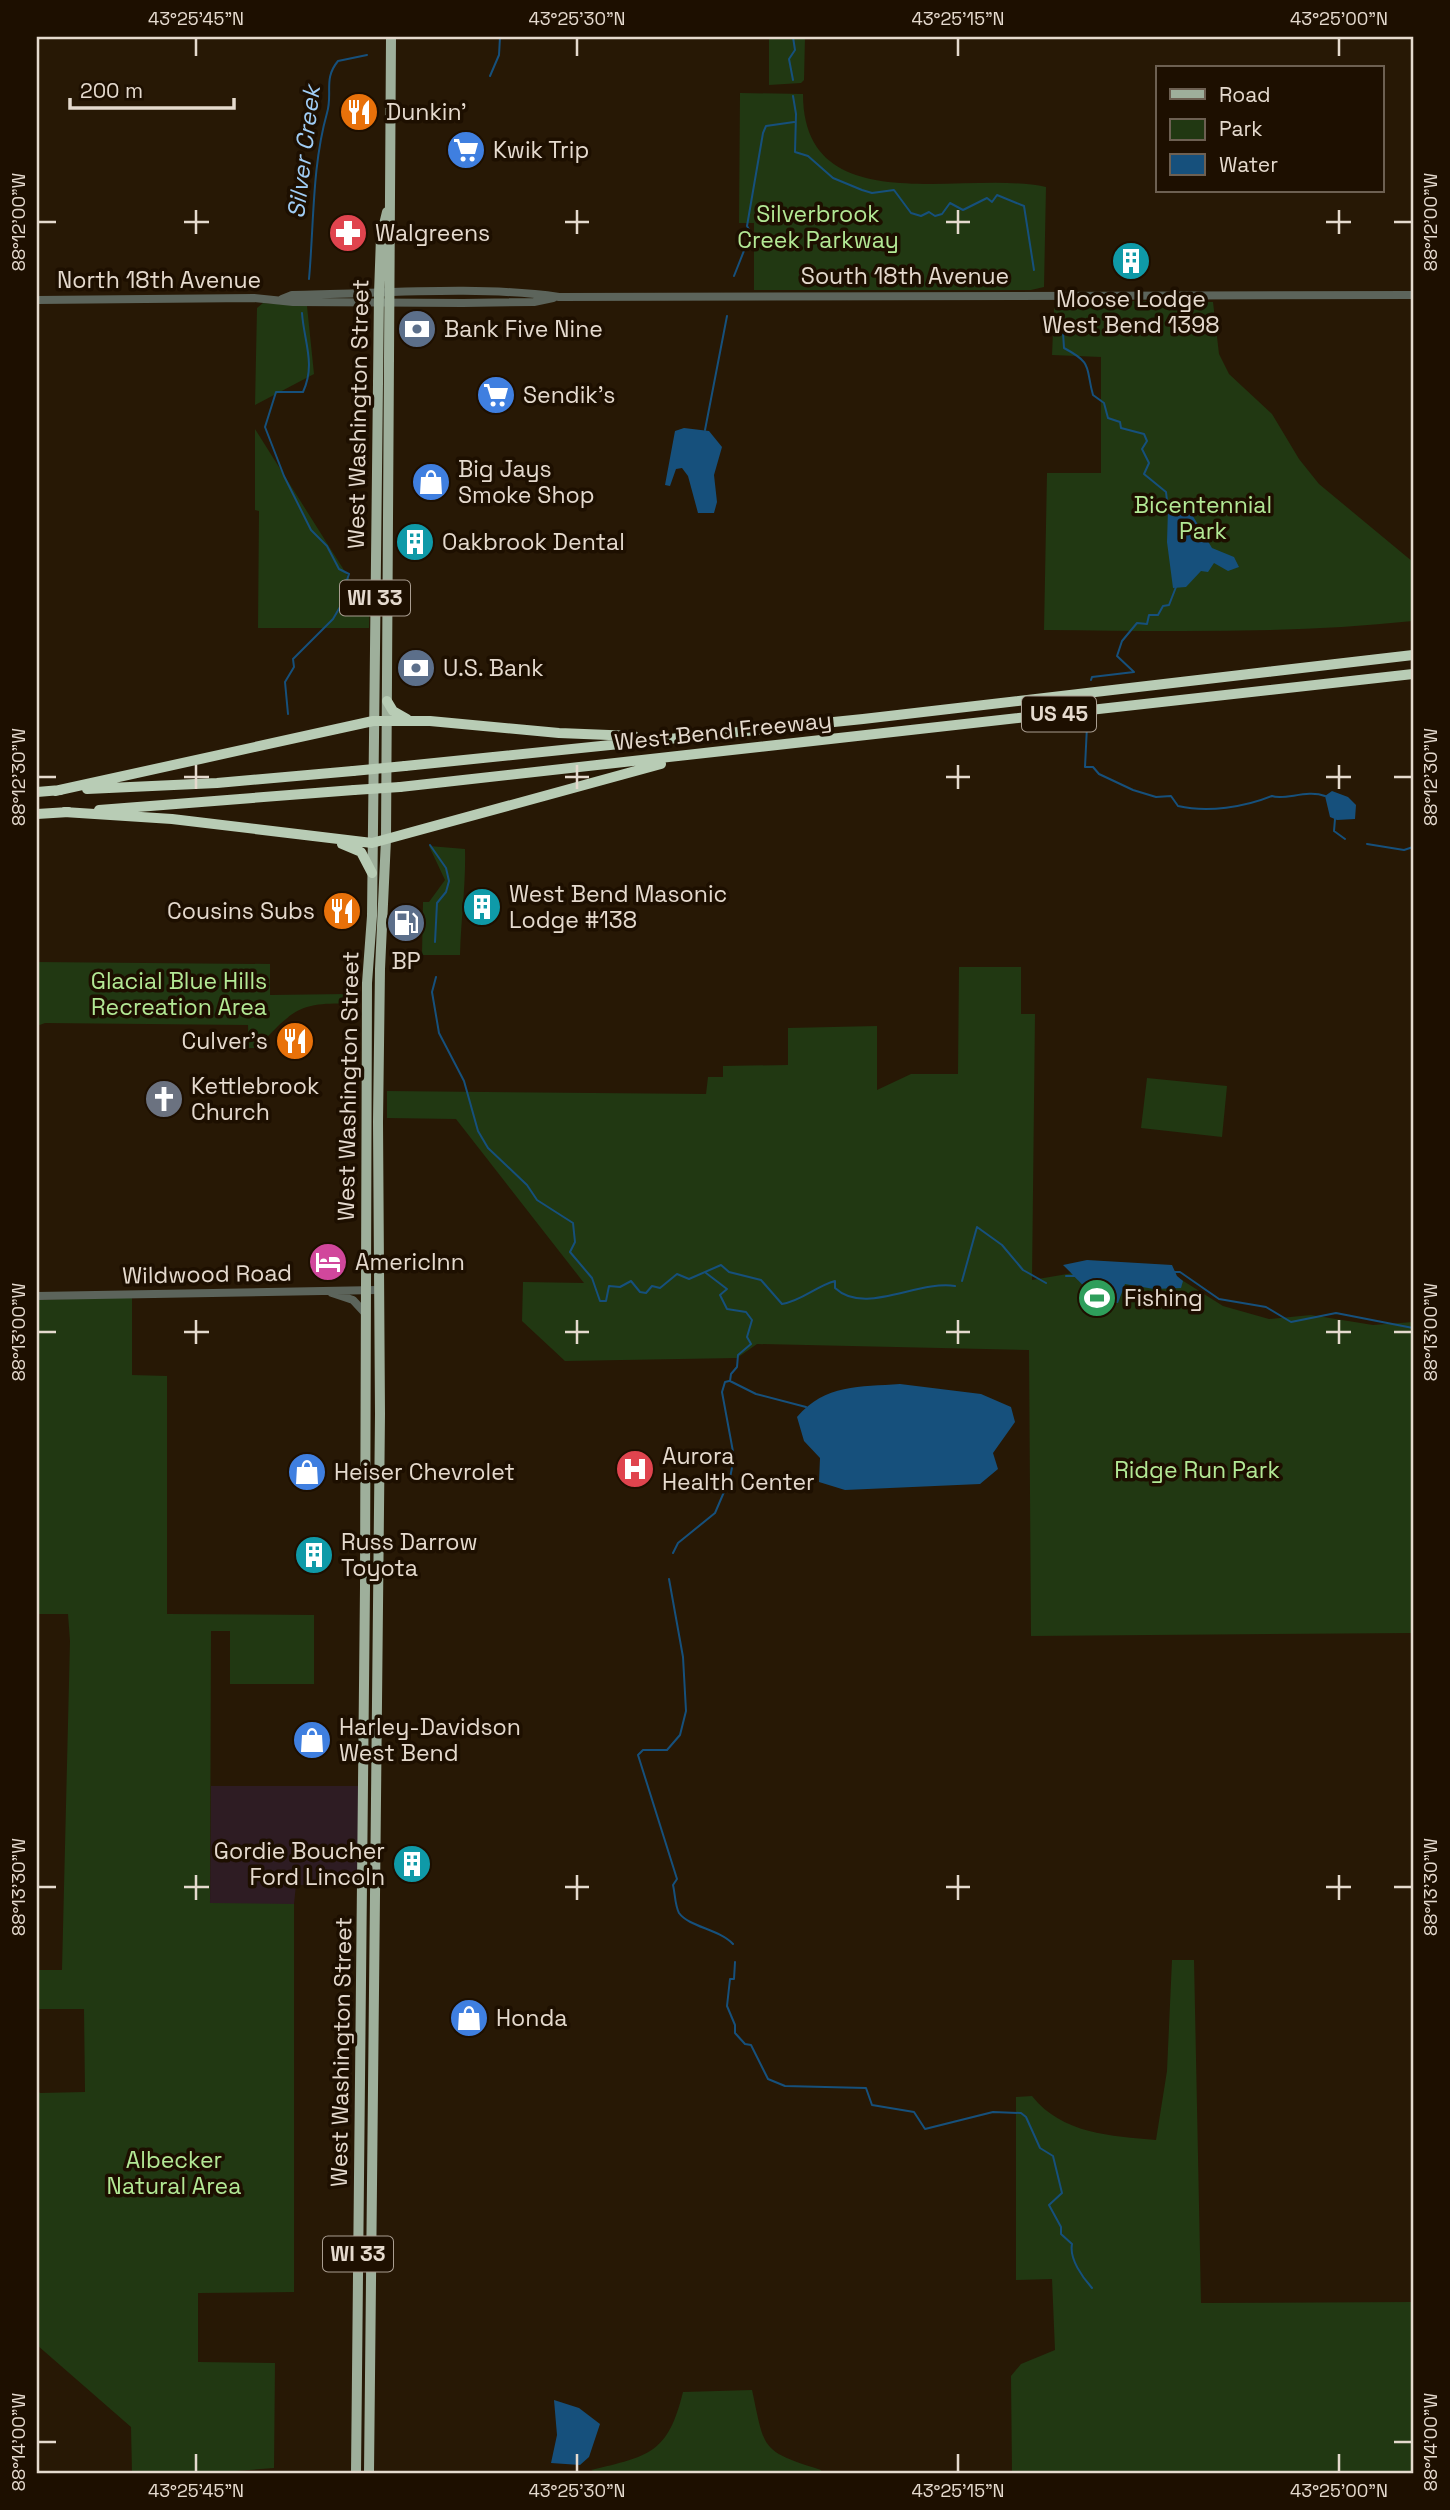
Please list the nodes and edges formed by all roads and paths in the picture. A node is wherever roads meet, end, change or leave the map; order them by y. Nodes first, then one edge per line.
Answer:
1 (391, 37) edge
2 (388, 205) junction
3 (1413, 295) edge
4 (691, 296) joint
5 (379, 299) junction
6 (391, 299) junction
7 (37, 300) edge
8 (1413, 654) edge
9 (1413, 674) edge
10 (387, 701) junction
11 (387, 720) junction
12 (410, 720) junction
13 (373, 721) junction
14 (710, 734) junction
15 (704, 753) junction
16 (55, 791) junction
17 (37, 792) edge
18 (64, 812) junction
19 (37, 814) edge
20 (330, 839) junction
21 (386, 839) junction
22 (372, 843) junction
23 (372, 873) junction
24 (365, 1290) junction
25 (377, 1290) junction
26 (326, 1292) junction
27 (37, 1296) edge
28 (365, 1313) junction
29 (356, 2473) edge
30 (369, 2473) edge

1 - 2 main road, West Washington Street / WI 33
2 - 5 main road, West Washington Street / WI 33
2 - 6 main road, West Washington Street / WI 33
3 - 4 street, South 18th Avenue
4 - 6 street, North 18th Avenue
5 - 6 street, North 18th Avenue
5 - 7 street, North 18th Avenue
5 - 13 main road, West Washington Street / WI 33
6 - 10 main road, West Washington Street / WI 33
8 - 14 highway, West Bend Freeway / US 45
9 - 15 highway, West Bend Freeway / US 45
10 - 11 main road, West Washington Street / WI 33
10 - 12 highway
11 - 12 highway
11 - 13 highway
11 - 21 main road, West Washington Street / WI 33
12 - 14 highway
13 - 16 highway
13 - 22 main road, West Washington Street / WI 33
14 - 16 highway, West Bend Freeway / US 45, bridge
15 - 18 highway, West Bend Freeway / US 45, bridge
15 - 21 highway
16 - 17 highway, West Bend Freeway / US 45
18 - 19 highway, West Bend Freeway / US 45
18 - 20 highway
20 - 22 highway
20 - 23 highway
21 - 22 highway
21 - 25 main road, West Washington Street / WI 33
22 - 23 main road, West Washington Street / WI 33
23 - 24 main road, West Washington Street / WI 33
24 - 25 street, Wildwood Road
24 - 26 street, Wildwood Road
24 - 28 main road, West Washington Street / WI 33
25 - 30 main road, West Washington Street / WI 33
26 - 27 street, Wildwood Road
26 - 28 street
28 - 29 main road, West Washington Street / WI 33

